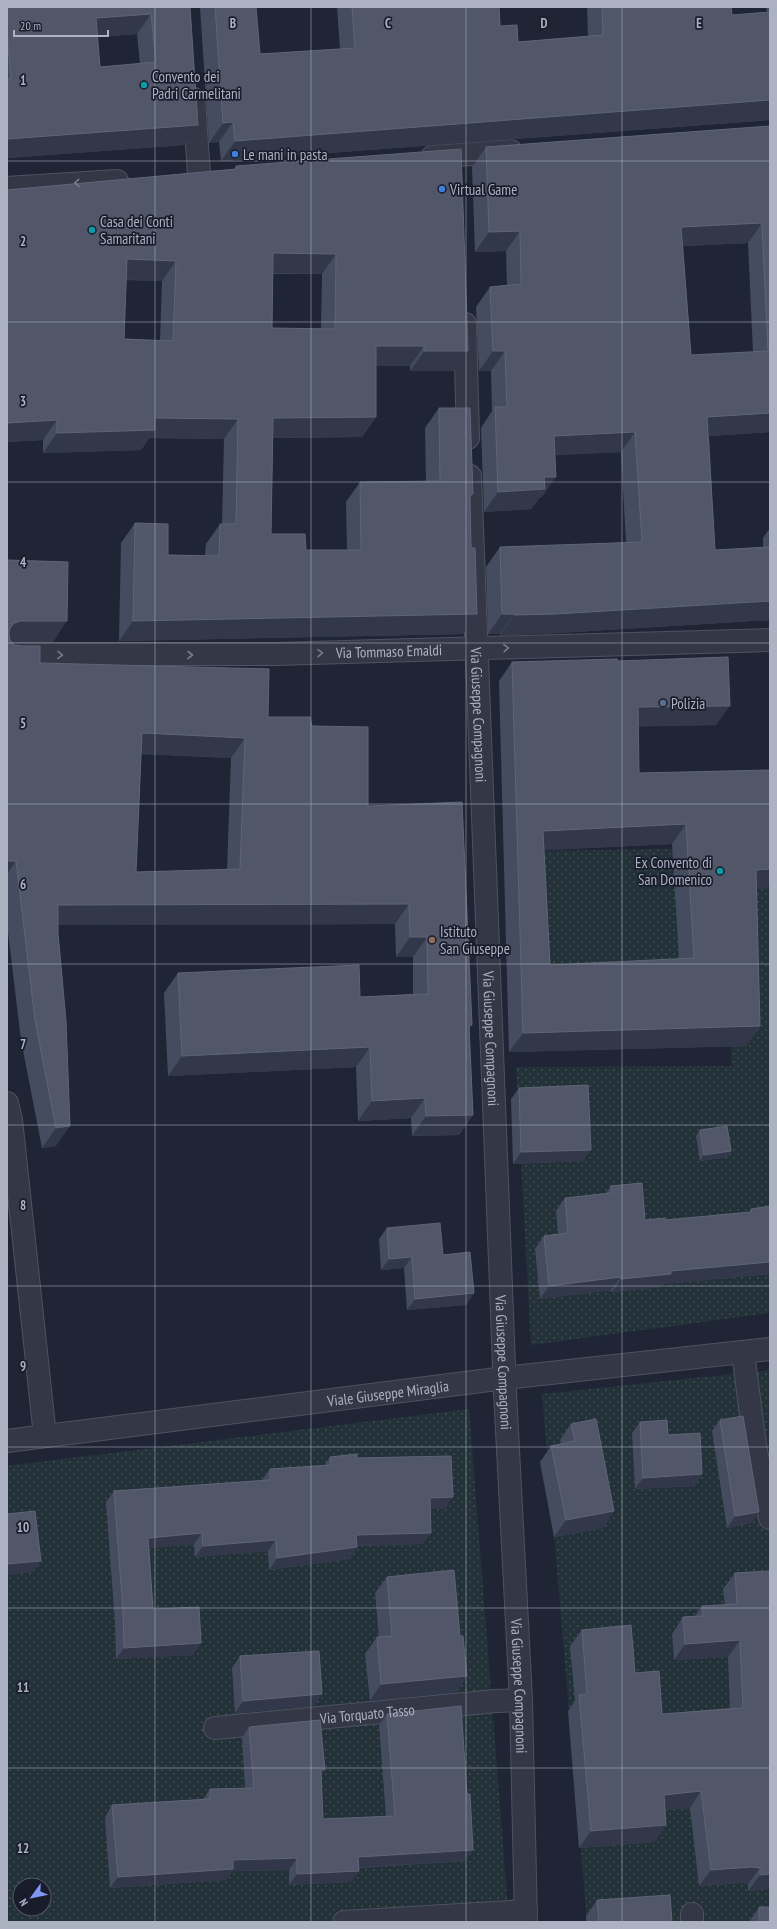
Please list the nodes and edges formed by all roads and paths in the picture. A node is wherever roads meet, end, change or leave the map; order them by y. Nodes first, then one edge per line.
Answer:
1 (192, 76) edge
2 (531, 150) edge
3 (460, 155) junction
4 (412, 159) edge
5 (176, 177) edge
6 (138, 179) edge
7 (460, 179) edge
8 (7, 188) edge
9 (464, 306) edge
10 (770, 640) edge
11 (475, 650) junction
12 (7, 654) edge
13 (7, 1103) edge
14 (770, 1348) edge
15 (743, 1352) junction
16 (505, 1378) junction
17 (44, 1436) junction
18 (7, 1441) edge
19 (770, 1518) edge
20 (521, 1700) junction
21 (215, 1728) dead end
22 (526, 1916) edge
23 (344, 1922) edge

1 - 5 street
2 - 3 street
3 - 4 street
3 - 7 street
6 -> 8 street
9 - 11 street, Via Giuseppe Compagnoni
11 -> 10 street, Via Tommaso Emaldi
12 -> 11 street, Via Tommaso Emaldi
11 - 16 street, Via Giuseppe Compagnoni
13 - 17 street
14 - 15 street, Viale Giuseppe Miraglia
15 - 16 street, Viale Giuseppe Miraglia
15 - 19 street
16 - 17 street, Viale Giuseppe Miraglia
16 - 20 street, Via Giuseppe Compagnoni
17 - 18 street, Viale Giuseppe Miraglia
20 - 21 street, Via Torquato Tasso
20 - 22 street, Via Giuseppe Compagnoni
22 - 23 street

